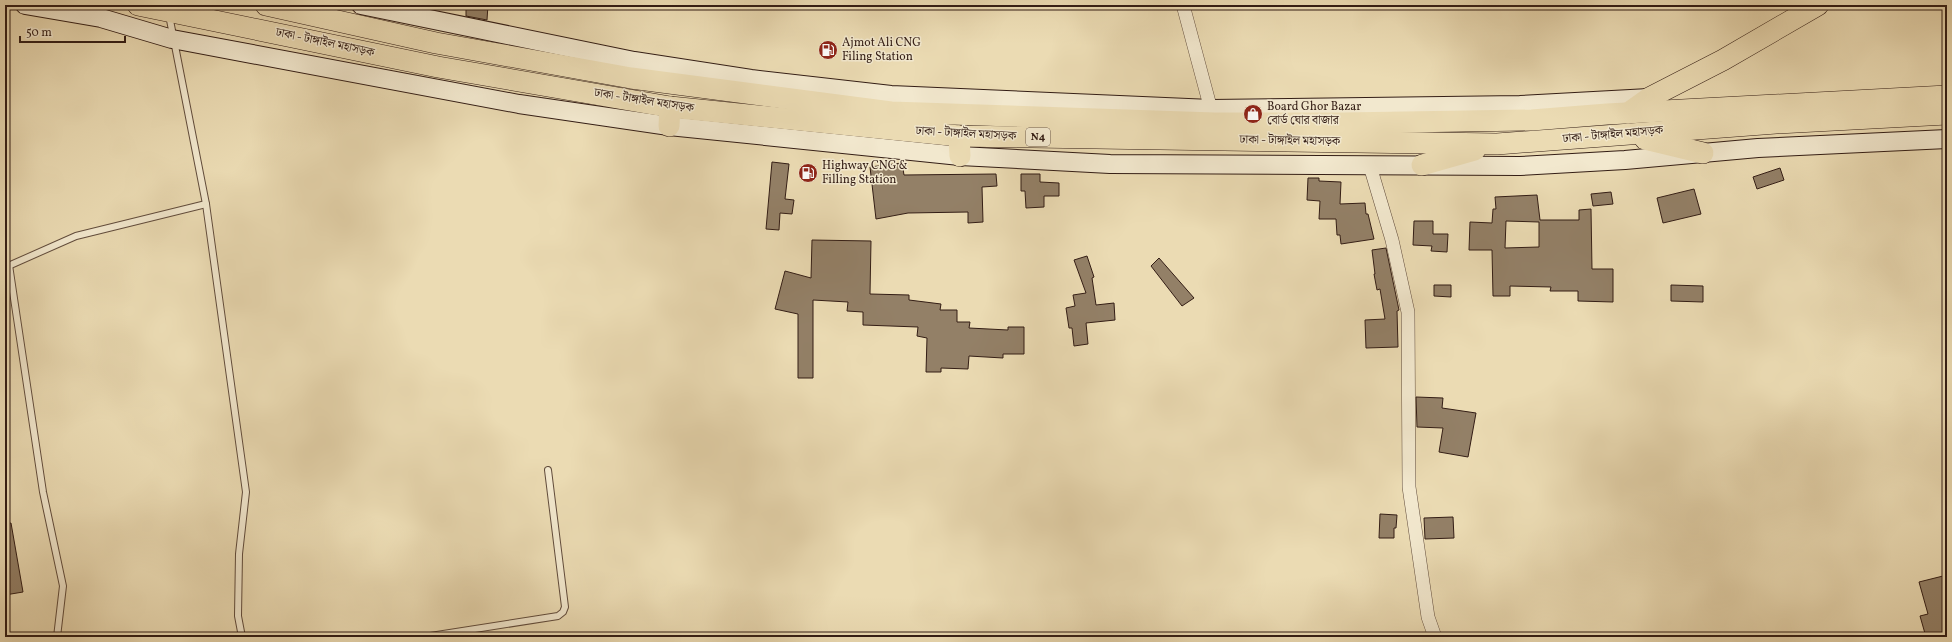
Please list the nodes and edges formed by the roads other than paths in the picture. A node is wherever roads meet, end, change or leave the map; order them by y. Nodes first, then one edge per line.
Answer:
1 (25, 5) edge
2 (138, 5) edge
3 (266, 5) edge
4 (361, 5) edge
5 (1183, 5) edge
6 (1818, 5) edge
7 (169, 12) junction
8 (172, 39) junction
9 (633, 69) junction
10 (1947, 96) edge
11 (1648, 98) junction
12 (1628, 113) junction
13 (1947, 114) edge
14 (1213, 116) junction
15 (669, 117) junction
16 (1628, 134) junction
17 (1947, 139) edge
18 (1497, 144) junction
19 (960, 146) junction
20 (1703, 153) junction
21 (1422, 165) junction
22 (1370, 166) junction
23 (206, 204) junction
24 (7, 266) edge
25 (548, 470) dead end
26 (57, 637) edge
27 (242, 637) edge
28 (424, 637) edge
29 (1435, 637) edge

1 - 8 main road
2 - 7 highway, ঢাকা - টাঙ্গাইল মহাসড়ক / N4
3 - 9 highway, ঢাকা - টাঙ্গাইল মহাসড়ক / N4
4 - 9 main road
5 - 14 street
6 - 11 highway
7 - 8 lane
7 - 15 highway, ঢাকা - টাঙ্গাইল মহাসড়ক / N4
8 - 15 main road
8 - 23 lane
9 - 14 highway, ঢাকা - টাঙ্গাইল মহাসড়ক / N4
10 - 12 highway, ঢাকা - টাঙ্গাইল মহাসড়ক / N4
11 - 12 highway
11 - 14 main road
12 - 14 highway, ঢাকা - টাঙ্গাইল মহাসড়ক / N4
13 - 16 highway, ঢাকা - টাঙ্গাইল মহাসড়ক / N4
15 - 19 highway, ঢাকা - টাঙ্গাইল মহাসড়ক / N4
16 - 18 highway, ঢাকা - টাঙ্গাইল মহাসড়ক / N4
16 - 20 highway
17 - 20 main road
18 - 19 highway, ঢাকা - টাঙ্গাইল মহাসড়ক / N4
18 - 21 highway
19 - 22 main road
20 - 21 main road
21 - 22 main road
22 - 29 street
23 - 24 lane
23 - 27 lane
24 - 26 lane
25 - 28 lane

